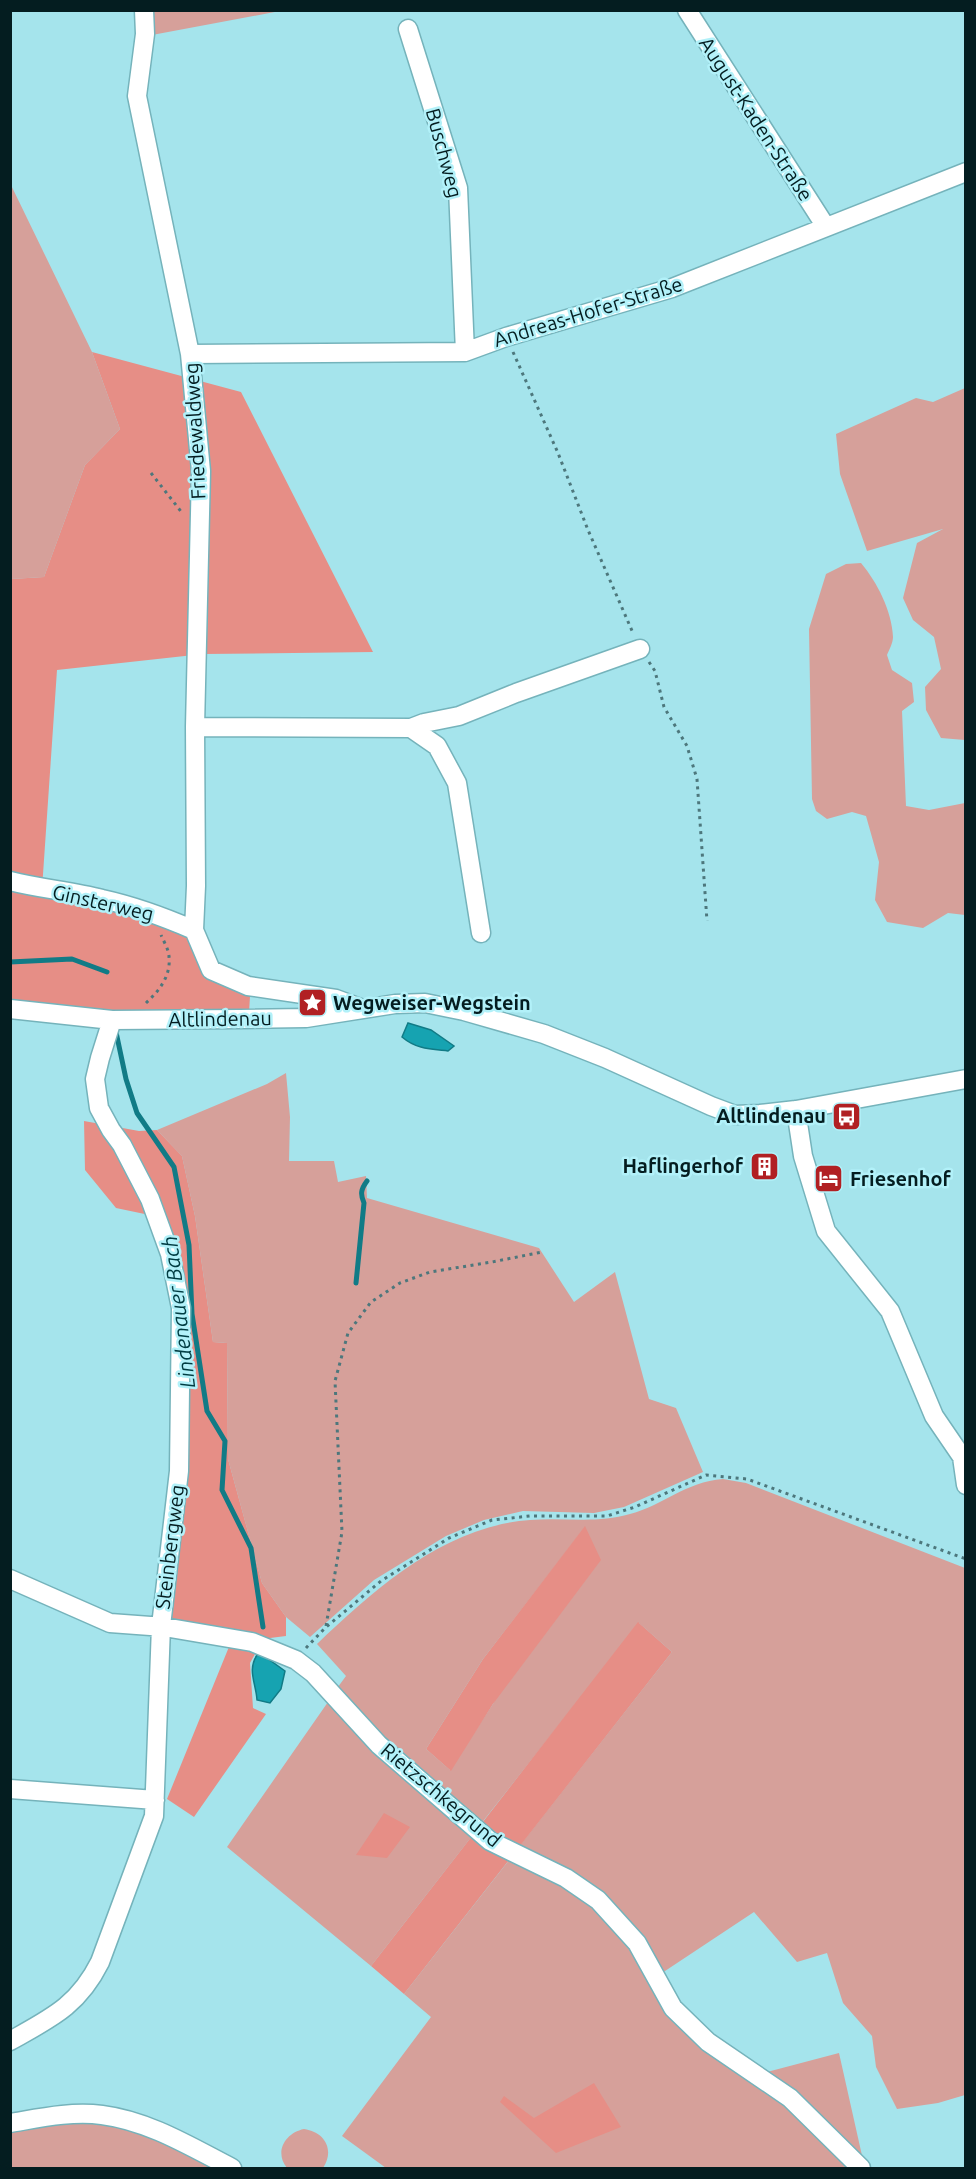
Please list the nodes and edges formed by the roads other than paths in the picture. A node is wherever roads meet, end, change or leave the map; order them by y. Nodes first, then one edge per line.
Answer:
1 (144, 10) edge
2 (687, 10) edge
3 (408, 29) dead end
4 (966, 172) edge
5 (826, 227) junction
6 (465, 352) junction
7 (190, 354) junction
8 (640, 649) road end
9 (195, 726) junction
10 (411, 728) junction
11 (10, 880) edge
12 (194, 930) junction
13 (481, 933) dead end
14 (10, 1009) edge
15 (363, 1010) junction
16 (119, 1020) junction
17 (966, 1079) edge
18 (796, 1110) junction
19 (966, 1485) edge
20 (10, 1579) edge
21 (161, 1626) junction
22 (10, 1789) edge
23 (155, 1800) junction
24 (10, 2041) edge
25 (10, 2123) edge
26 (232, 2169) edge
27 (861, 2169) edge

1 - 7 street, Friedewaldweg
2 - 5 street, August-Kaden-Straße
3 - 6 street, Buschweg
4 - 5 street, Andreas-Hofer-Straße
5 - 6 street, Andreas-Hofer-Straße
6 - 7 street, Andreas-Hofer-Straße
7 - 9 street, Friedewaldweg
8 - 10 street
9 - 10 street
9 - 12 street, Friedewaldweg
10 - 13 street
11 - 12 street, Ginsterweg
12 - 15 street, Altlindenau
14 - 16 street, Altlindenau
15 - 16 street, Altlindenau
15 - 18 street, Altlindenau
16 - 21 street, Steinbergweg
17 - 18 street, Altlindenau
18 - 19 street
20 - 21 street, Rietzschkegrund
21 - 23 street, Steinbergweg
21 - 27 street, Rietzschkegrund
22 - 23 street
23 - 24 street, Steinbergweg
25 - 26 street

